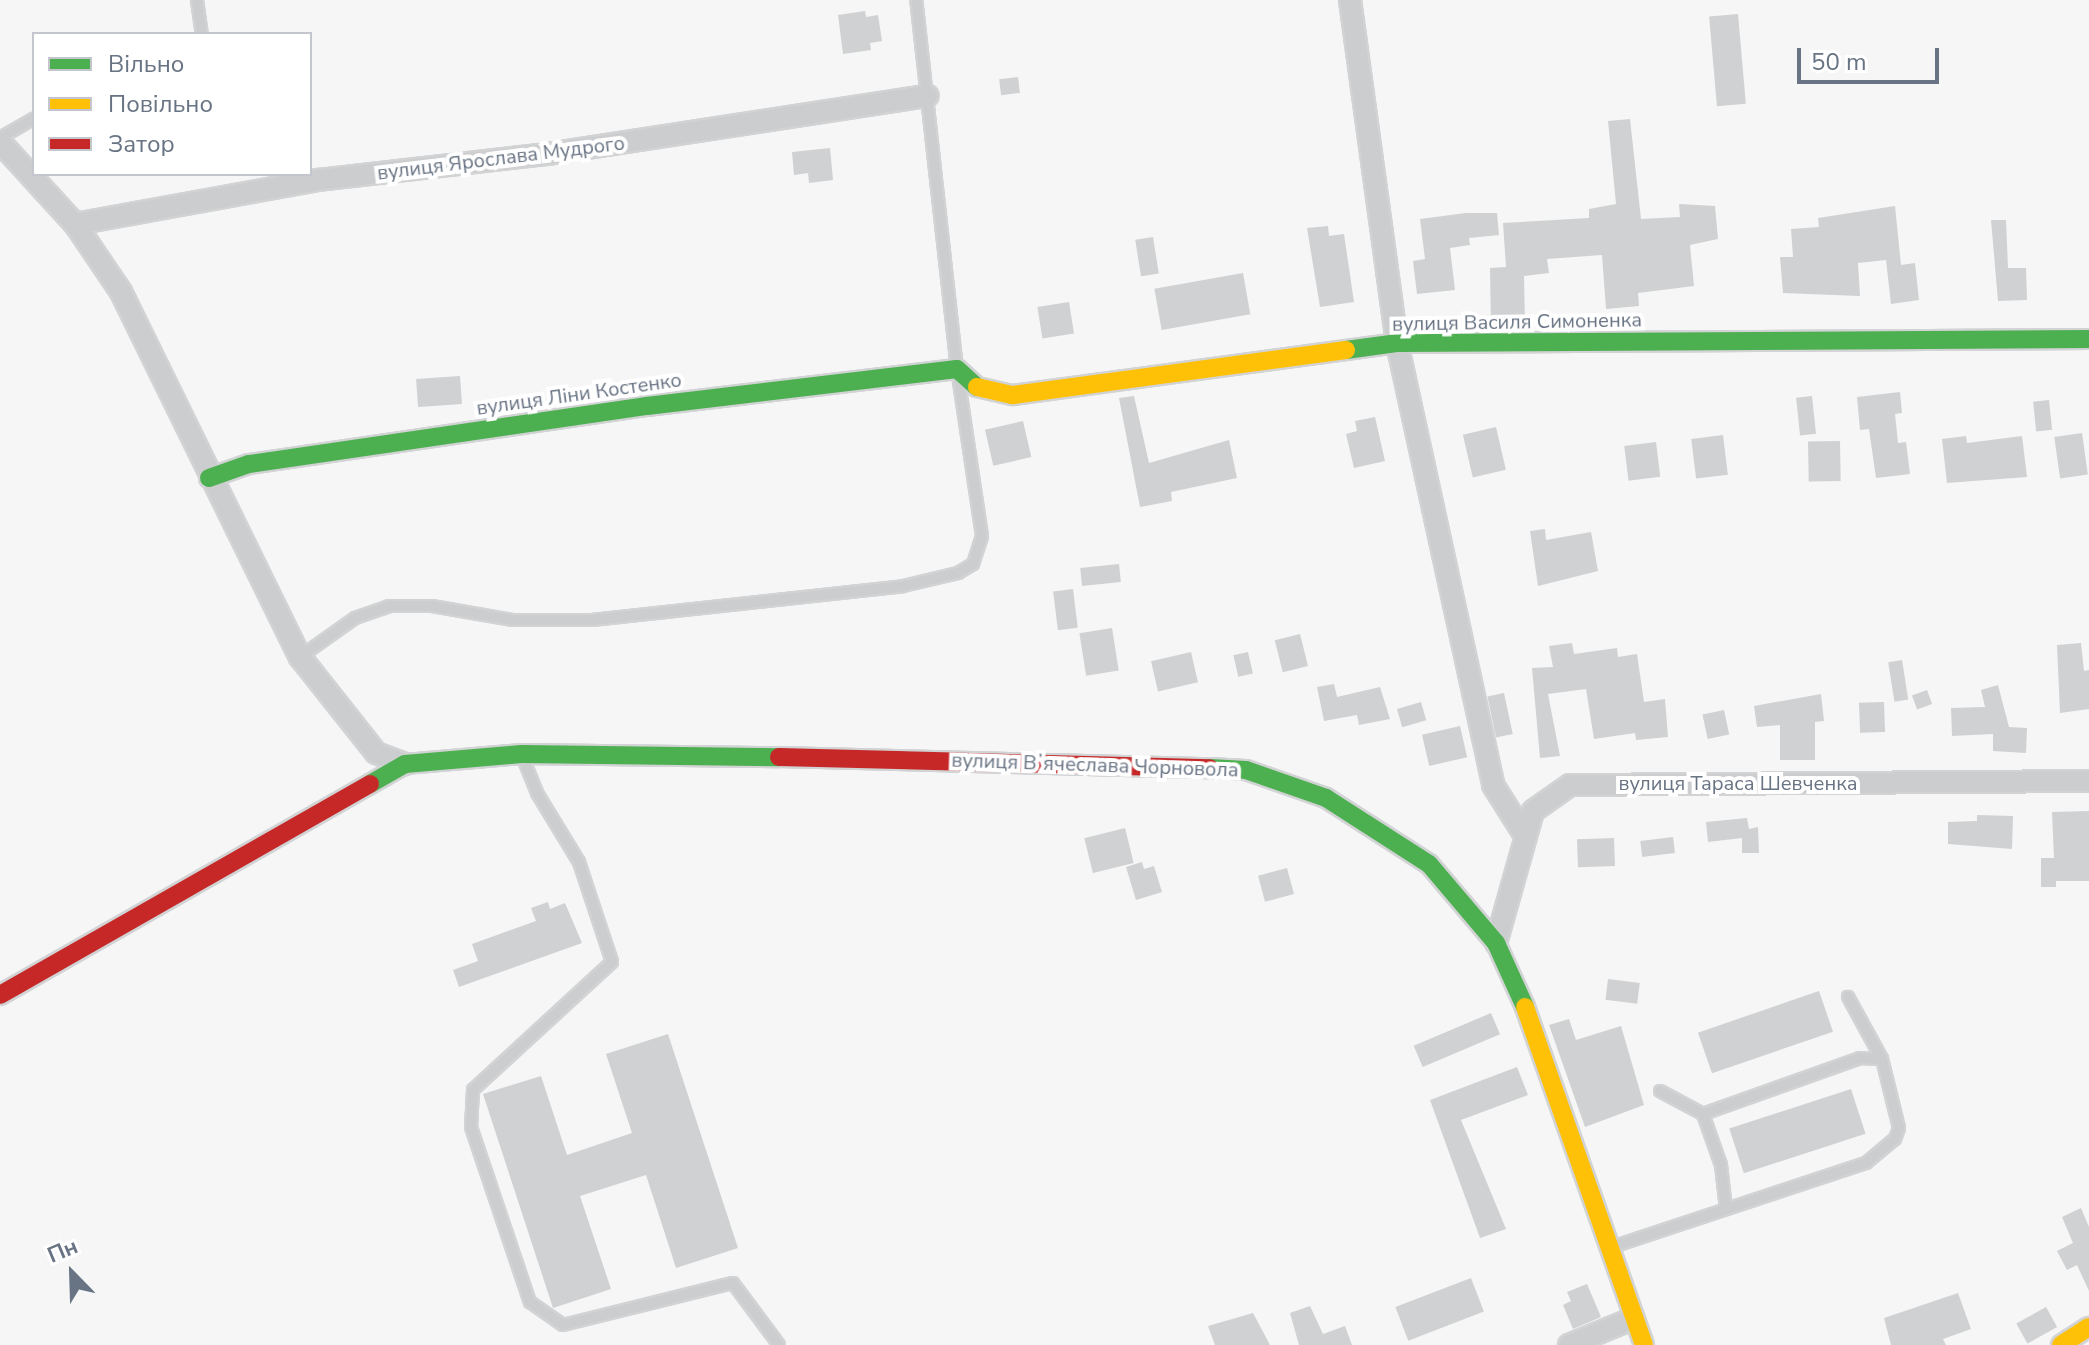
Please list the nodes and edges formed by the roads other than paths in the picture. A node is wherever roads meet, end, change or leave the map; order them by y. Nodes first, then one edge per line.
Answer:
1 (197, 0) edge
2 (916, 0) edge
3 (1350, 0) edge
4 (202, 32) edge
5 (928, 96) junction
6 (32, 119) edge
7 (0, 140) edge
8 (32, 176) edge
9 (32, 176) edge
10 (75, 224) junction
11 (2089, 339) edge
12 (1397, 343) junction
13 (957, 369) junction
14 (209, 478) junction
15 (300, 657) junction
16 (522, 754) junction
17 (405, 764) junction
18 (2089, 781) edge
19 (1524, 834) junction
20 (1496, 943) junction
21 (0, 995) edge
22 (1848, 997) dead end
23 (1882, 1059) junction
24 (1660, 1091) dead end
25 (1703, 1114) junction
26 (1726, 1209) junction
27 (1610, 1248) junction
28 (1632, 1319) junction
29 (2089, 1327) edge
30 (779, 1345) edge
31 (1569, 1345) edge
32 (1644, 1345) edge
33 (2061, 1345) edge

1 - 4 lane
2 - 5 lane
3 - 12 street
5 - 10 street, вулиця Ярослава Мудрого
5 - 13 lane
6 - 7 lane
7 - 9 street
8 - 10 street
10 - 14 street
11 - 12 street, вулиця Василя Симоненка
12 - 13 street, вулиця Василя Симоненка
12 - 19 street
13 - 14 street, вулиця Ліни Костенко
13 - 15 lane
14 - 15 street
15 - 17 street
16 - 17 street, вулиця Вʼячеслава Чорновола
16 - 20 street, вулиця Вʼячеслава Чорновола
16 - 30 lane
17 - 21 street
18 - 19 street, вулиця Тараса Шевченка
19 - 20 street, вулиця Тараса Шевченка
20 - 27 street, вулиця Вʼячеслава Чорновола
22 - 23 lane
23 - 25 lane
23 - 26 lane
24 - 25 lane
25 - 26 lane
26 - 27 lane
27 - 28 street, вулиця Вʼячеслава Чорновола
28 - 31 street
28 - 32 street, вулиця Вʼячеслава Чорновола
29 - 33 street

